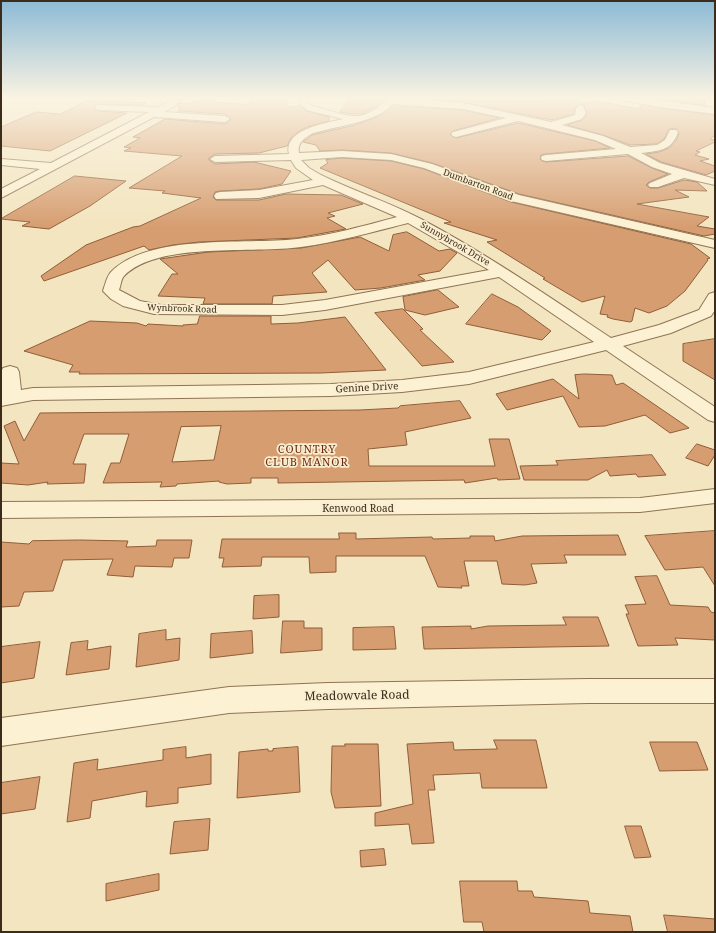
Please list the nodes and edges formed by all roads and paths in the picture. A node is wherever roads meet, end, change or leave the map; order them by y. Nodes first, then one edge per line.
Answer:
1 (103, 141) edge
2 (296, 141) edge
3 (605, 141) edge
4 (670, 141) edge
5 (630, 151) junction
6 (296, 157) junction
7 (546, 158) dead end
8 (215, 159) dead end
9 (1, 162) edge
10 (53, 167) junction
11 (683, 174) junction
12 (325, 181) junction
13 (715, 182) edge
14 (654, 185) dead end
15 (1, 194) edge
16 (220, 196) dead end
17 (410, 218) junction
18 (715, 244) edge
19 (502, 272) junction
20 (715, 297) edge
21 (710, 315) edge
22 (609, 344) junction
23 (10, 372) dead end
24 (7, 398) edge
25 (715, 416) edge
26 (715, 496) edge
27 (1, 510) edge
28 (715, 691) edge
29 (1, 732) edge

1 - 10 street
2 - 6 street
3 - 5 street
4 - 5 street
5 - 7 street
5 - 11 street
6 - 8 street, Dumbarton Road
6 - 12 street, Sunnybrook Drive
6 - 18 street, Dumbarton Road
9 - 10 street
10 - 15 street
11 - 13 street
11 - 14 street
12 - 16 street
12 - 17 street, Sunnybrook Drive
17 - 19 street, Sunnybrook Drive
17 - 19 street, Wynbrook Road
19 - 22 street, Sunnybrook Drive
20 - 21 street, Genine Drive
21 - 22 street, Genine Drive
22 - 24 street, Genine Drive
22 - 25 street, Sunnybrook Drive
23 - 24 street
26 - 27 street, Kenwood Road
28 - 29 street, Meadowvale Road

